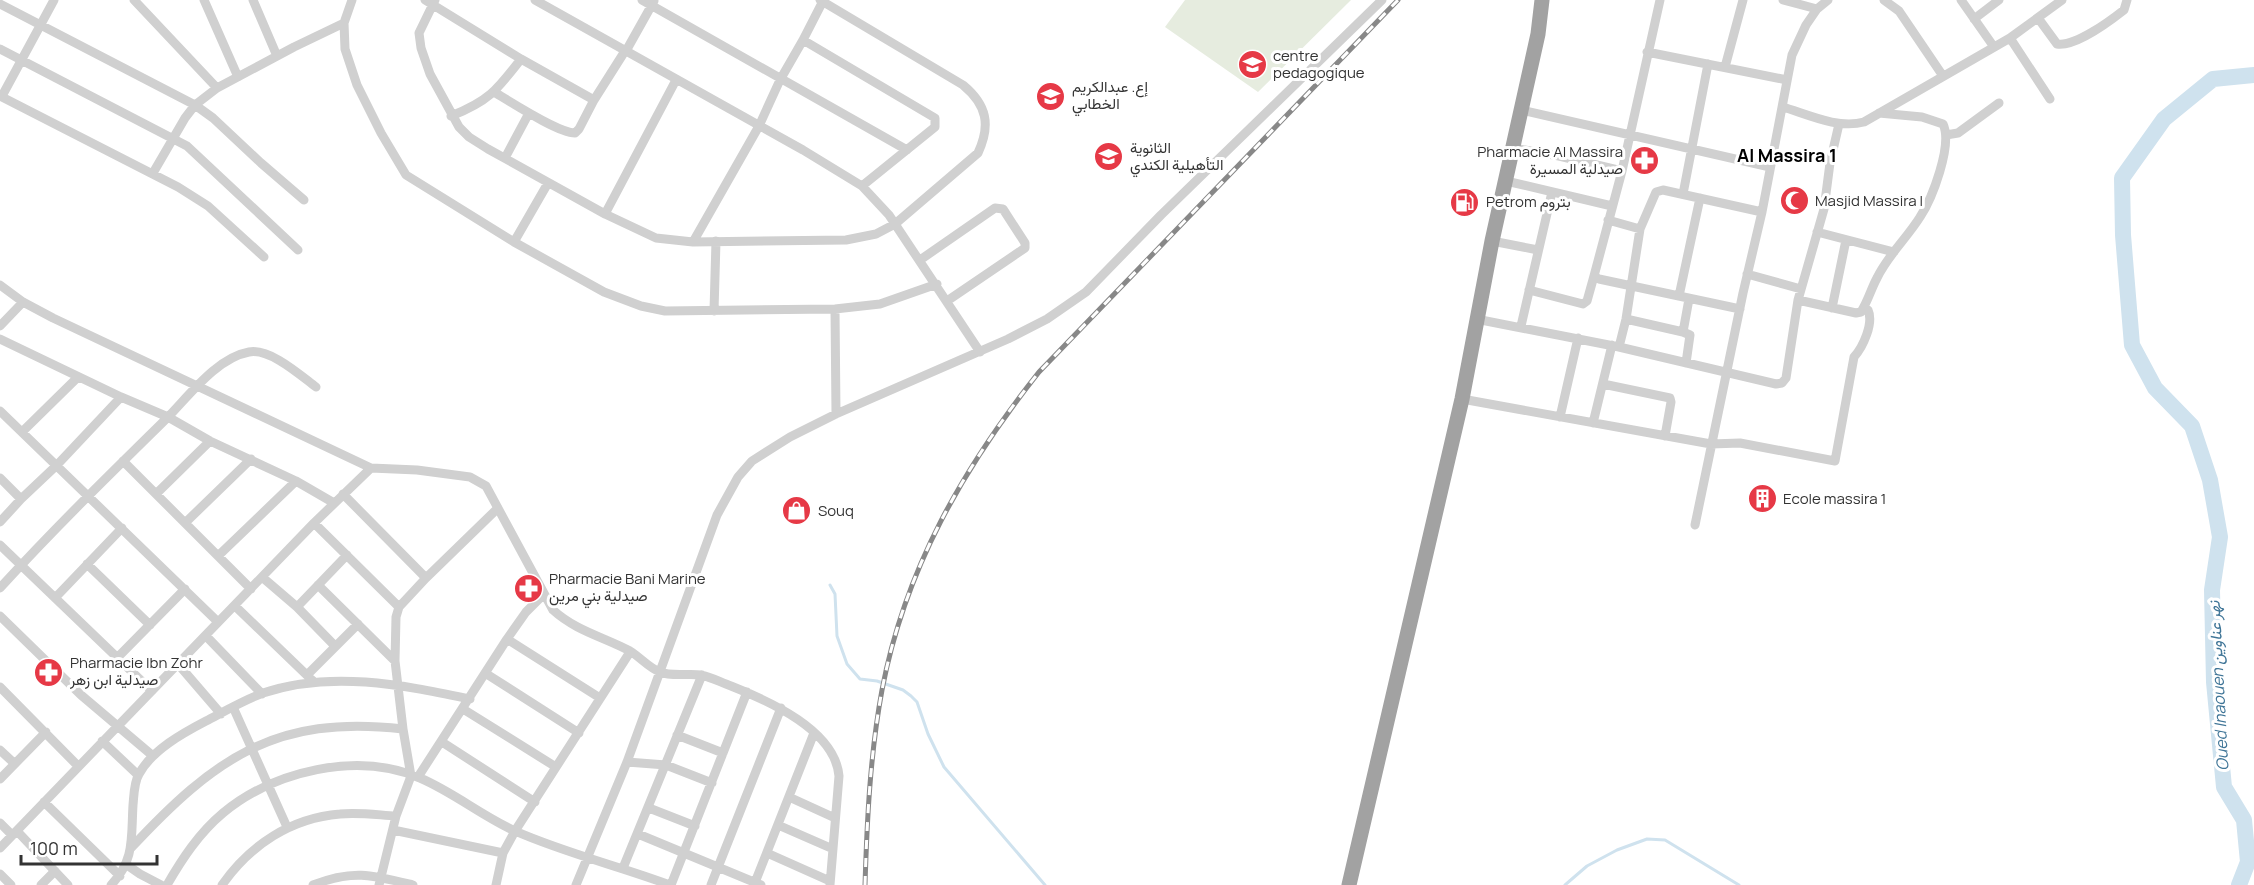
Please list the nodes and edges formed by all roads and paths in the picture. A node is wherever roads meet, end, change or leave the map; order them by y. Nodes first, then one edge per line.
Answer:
1 (54, 0) edge
2 (134, 0) edge
3 (204, 0) edge
4 (253, 0) edge
5 (352, 0) edge
6 (535, 0) edge
7 (642, 0) edge
8 (1382, 0) edge
9 (1542, 0) edge
10 (1660, 0) edge
11 (1743, 0) edge
12 (1783, 0) edge
13 (1828, 0) edge
14 (1961, 0) edge
15 (1999, 0) edge
16 (2062, 0) edge
17 (2127, 0) edge
18 (431, 1) edge
19 (822, 1) edge
20 (1886, 1) edge
21 (653, 3) edge
22 (0, 4) edge
23 (1818, 9) junction
24 (2038, 18) junction
25 (1974, 19) junction
26 (344, 23) junction
27 (41, 26) junction
28 (2010, 38) junction
29 (803, 40) junction
30 (1994, 47) junction
31 (0, 49) edge
32 (625, 51) junction
33 (1647, 52) junction
34 (277, 56) junction
35 (521, 59) junction
36 (22, 60) junction
37 (1708, 64) junction
38 (1725, 67) junction
39 (1943, 76) junction
40 (238, 77) junction
41 (676, 80) junction
42 (780, 80) junction
43 (1787, 80) junction
44 (217, 88) junction
45 (494, 92) junction
46 (1, 96) edge
47 (2050, 99) dead end
48 (594, 100) junction
49 (1999, 103) dead end
50 (195, 105) junction
51 (1783, 107) junction
52 (1521, 110) junction
53 (529, 113) junction
54 (1879, 113) junction
55 (452, 116) junction
56 (1839, 123) junction
57 (759, 126) junction
58 (1946, 135) junction
59 (1630, 136) junction
60 (172, 138) junction
61 (1513, 148) junction
62 (1691, 149) junction
63 (907, 150) junction
64 (505, 159) junction
65 (1770, 167) junction
66 (1622, 171) junction
67 (153, 173) junction
68 (1506, 181) junction
69 (548, 183) junction
70 (862, 186) junction
71 (1552, 192) junction
72 (1683, 194) junction
73 (1700, 198) junction
74 (304, 200) dead end
75 (1612, 206) junction
76 (1762, 212) junction
77 (605, 214) junction
78 (1608, 220) junction
79 (895, 224) junction
80 (1640, 229) junction
81 (1817, 232) junction
82 (1846, 240) junction
83 (716, 241) junction
84 (1492, 241) junction
85 (514, 242) junction
86 (693, 242) junction
87 (298, 250) dead end
88 (1538, 250) junction
89 (1894, 252) junction
90 (264, 257) dead end
91 (920, 260) junction
92 (1747, 274) junction
93 (1594, 276) junction
94 (937, 284) junction
95 (0, 285) edge
96 (1630, 286) junction
97 (1801, 289) junction
98 (1529, 290) junction
99 (1679, 296) junction
100 (1689, 298) junction
101 (1798, 300) junction
102 (947, 301) junction
103 (23, 302) junction
104 (1832, 308) junction
105 (1864, 308) junction
106 (835, 309) junction
107 (1740, 309) junction
108 (714, 310) junction
109 (1476, 319) junction
110 (1626, 319) junction
111 (0, 326) edge
112 (1521, 326) junction
113 (1683, 332) junction
114 (1578, 338) junction
115 (0, 339) edge
116 (1616, 346) junction
117 (980, 352) junction
118 (1686, 363) junction
119 (1726, 373) junction
120 (78, 377) junction
121 (1603, 384) junction
122 (196, 386) junction
123 (316, 387) dead end
124 (121, 397) junction
125 (1462, 399) junction
126 (0, 411) edge
127 (836, 414) junction
128 (168, 417) junction
129 (1560, 417) junction
130 (1593, 423) junction
131 (22, 432) junction
132 (1665, 436) junction
133 (210, 441) junction
134 (1711, 444) junction
135 (251, 459) junction
136 (123, 461) junction
137 (57, 465) junction
138 (371, 468) junction
139 (0, 478) edge
140 (296, 481) junction
141 (342, 494) junction
142 (156, 495) junction
143 (87, 496) junction
144 (21, 499) junction
145 (334, 503) junction
146 (498, 508) junction
147 (0, 522) edge
148 (185, 523) junction
149 (314, 523) junction
150 (1695, 525) dead end
151 (122, 528) junction
152 (0, 545) edge
153 (347, 555) junction
154 (218, 556) junction
155 (87, 564) junction
156 (21, 565) junction
157 (262, 577) junction
158 (426, 578) junction
159 (318, 585) junction
160 (0, 588) edge
161 (185, 589) junction
162 (251, 589) junction
163 (544, 594) junction
164 (55, 597) junction
165 (235, 606) junction
166 (399, 607) junction
167 (297, 608) junction
168 (0, 615) edge
169 (218, 622) junction
170 (358, 624) junction
171 (150, 625) junction
172 (206, 636) junction
173 (507, 639) junction
174 (335, 646) junction
175 (630, 652) junction
176 (118, 657) junction
177 (395, 661) junction
178 (178, 664) junction
179 (661, 673) junction
180 (485, 674) junction
181 (702, 675) junction
182 (310, 678) junction
183 (398, 684) junction
184 (0, 687) edge
185 (152, 691) junction
186 (747, 692) junction
187 (262, 694) junction
188 (600, 698) junction
189 (470, 699) junction
190 (233, 707) junction
191 (781, 708) junction
192 (463, 709) junction
193 (221, 714) junction
194 (116, 726) junction
195 (403, 729) junction
196 (46, 732) junction
197 (579, 733) junction
198 (814, 733) junction
199 (677, 735) junction
200 (102, 741) junction
201 (442, 742) junction
202 (251, 748) junction
203 (0, 750) edge
204 (723, 753) junction
205 (153, 756) junction
206 (627, 762) junction
207 (15, 764) junction
208 (666, 765) junction
209 (78, 766) junction
210 (556, 767) junction
211 (138, 775) junction
212 (414, 776) junction
213 (0, 779) edge
214 (712, 783) junction
215 (268, 785) junction
216 (789, 797) junction
217 (44, 802) junction
218 (534, 802) junction
219 (648, 808) junction
220 (396, 816) junction
221 (835, 818) junction
222 (0, 823) edge
223 (778, 825) junction
224 (694, 826) junction
225 (287, 827) junction
226 (393, 830) junction
227 (515, 831) junction
228 (14, 833) junction
229 (638, 834) junction
230 (0, 848) edge
231 (131, 848) junction
232 (833, 849) junction
233 (503, 853) junction
234 (684, 853) junction
235 (767, 854) junction
236 (589, 857) junction
237 (127, 865) junction
238 (718, 867) junction
239 (623, 868) junction
240 (56, 871) junction
241 (0, 874) edge
242 (641, 874) junction
243 (120, 876) junction
244 (380, 881) edge
245 (830, 883) edge
246 (757, 884) edge
247 (11, 885) edge
248 (41, 885) edge
249 (68, 885) edge
250 (111, 885) edge
251 (161, 885) edge
252 (167, 885) edge
253 (222, 885) edge
254 (313, 885) edge
255 (413, 885) edge
256 (496, 885) edge
257 (576, 885) edge
258 (637, 885) edge
259 (671, 885) edge
260 (711, 885) edge
261 (1349, 885) edge

1 - 27 street
2 - 44 street
3 - 40 street
4 - 34 street
5 - 26 street
6 - 32 street
7 - 21 street
8 - 117 street
9 - 52 highway
10 - 33 street
11 - 38 street
12 - 23 street
13 - 23 street
14 - 25 street
15 - 25 street
16 - 24 street
17 - 24 street
18 - 35 street
18 - 55 street
19 - 29 street
19 - 79 street
20 - 39 street
21 - 32 street
21 - 42 street
22 - 27 street
23 - 43 street
24 - 28 street
25 - 30 street
26 - 34 street
26 - 85 street
27 - 36 street
27 - 50 street
28 - 30 street
28 - 47 street
29 - 42 street
29 - 63 street
30 - 39 street
31 - 36 street
32 - 41 street
32 - 48 street
33 - 37 street
33 - 59 street
34 - 40 street
35 - 45 street
35 - 48 street
36 - 46 street
36 - 60 street
37 - 38 street
37 - 62 street
38 - 43 street
39 - 54 street
40 - 44 street
41 - 57 street
41 - 77 street
42 - 57 street
42 - 63 street
43 - 51 street
44 - 50 street
45 - 53 street
45 - 55 street
46 - 67 street
48 - 53 street
49 - 58 street
50 - 60 street
50 - 74 street
51 - 56 street
51 - 65 street
52 - 59 street
52 - 61 highway
53 - 64 street
54 - 56 street
54 - 58 street
55 - 64 street
56 - 81 street
57 - 70 street
57 - 86 street
58 - 89 street
59 - 62 street
59 - 66 street
60 - 67 street
60 - 87 street
61 - 66 street
61 - 68 highway
62 - 65 street
62 - 72 street
63 - 70 street
64 - 69 street
65 - 76 street
66 - 75 street
67 - 90 street
68 - 71 street
68 - 84 highway
69 - 77 street
69 - 85 street
70 - 79 street
71 - 75 street
71 - 88 street
72 - 73 street
72 - 80 street
73 - 76 street
73 - 99 street
75 - 78 street
76 - 92 street
77 - 86 street
78 - 80 street
78 - 93 street
79 - 83 street
79 - 91 street
80 - 96 street
81 - 82 street
81 - 97 street
82 - 89 street
82 - 104 street
83 - 86 street
83 - 108 street
84 - 88 street
84 - 109 highway
85 - 108 street
88 - 98 street
89 - 105 street
91 - 94 street
91 - 102 street
92 - 97 street
92 - 107 street
93 - 96 street
93 - 98 street
94 - 102 street
94 - 106 street
95 - 103 street
96 - 99 street
96 - 110 street
97 - 101 street
98 - 112 street
99 - 100 street
100 - 107 street
100 - 113 street
101 - 104 street
101 - 119 street
102 - 117 street
103 - 111 street
103 - 122 street
104 - 105 street
105 - 134 street
106 - 108 street
106 - 127 street
107 - 119 street
109 - 112 street
109 - 125 highway
110 - 113 street
110 - 116 street
112 - 114 street
113 - 118 street
114 - 116 street
114 - 129 street
115 - 120 street
116 - 118 street
116 - 121 street
117 - 127 street
118 - 119 street
119 - 134 street
120 - 124 street
120 - 131 street
121 - 130 street
121 - 132 street
122 - 123 street
122 - 128 street
122 - 138 street
124 - 128 street
124 - 137 street
125 - 129 street
125 - 261 highway
126 - 131 street
127 - 179 street
128 - 133 street
128 - 136 street
129 - 130 street
130 - 132 street
131 - 137 street
132 - 134 street
133 - 135 street
133 - 142 street
134 - 150 street
135 - 140 street
135 - 148 street
136 - 142 street
136 - 143 street
137 - 143 street
137 - 144 street
138 - 141 street
138 - 146 street
139 - 144 street
140 - 145 street
140 - 154 street
141 - 145 street
141 - 158 street
142 - 148 street
143 - 151 street
143 - 156 street
144 - 147 street
145 - 149 street
146 - 158 street
146 - 163 street
148 - 154 street
149 - 153 street
149 - 157 street
151 - 155 street
151 - 161 street
152 - 156 street
153 - 159 street
153 - 166 street
154 - 162 street
155 - 164 street
155 - 171 street
156 - 160 street
156 - 164 street
157 - 162 street
157 - 167 street
158 - 166 street
159 - 167 street
159 - 170 street
161 - 169 street
161 - 171 street
162 - 165 street
163 - 173 street
163 - 175 street
164 - 176 street
165 - 169 street
165 - 182 street
166 - 177 street
167 - 174 street
168 - 194 street
169 - 172 street
170 - 174 street
170 - 177 street
171 - 176 street
172 - 178 street
172 - 187 street
173 - 180 street
173 - 188 street
174 - 182 street
175 - 179 street
175 - 188 street
176 - 185 street
177 - 183 street
178 - 185 street
178 - 193 street
179 - 181 street
179 - 206 street
180 - 189 street
180 - 197 street
181 - 186 street
181 - 199 street
182 - 183 street
182 - 187 street
183 - 189 street
183 - 195 street
184 - 196 street
185 - 194 street
186 - 191 street
186 - 204 street
187 - 190 street
188 - 197 street
189 - 192 street
190 - 193 street
190 - 202 street
191 - 198 street
191 - 238 street
192 - 201 street
192 - 210 street
193 - 205 street
194 - 200 street
194 - 205 street
195 - 202 street
195 - 212 street
196 - 207 street
196 - 209 street
197 - 210 street
198 - 216 street
198 - 221 street
199 - 204 street
199 - 208 street
200 - 209 street
200 - 211 street
201 - 212 street
201 - 218 street
202 - 215 street
202 - 231 street
203 - 207 street
204 - 214 street
205 - 211 street
206 - 208 street
206 - 236 street
207 - 213 street
208 - 214 street
208 - 219 street
209 - 217 street
210 - 218 street
211 - 231 street
212 - 215 street
212 - 220 street
212 - 227 street
214 - 224 street
215 - 225 street
215 - 252 street
216 - 221 street
216 - 223 street
217 - 228 street
217 - 243 street
218 - 227 street
219 - 224 street
219 - 229 street
220 - 225 street
220 - 226 street
221 - 232 street
222 - 228 street
223 - 232 street
223 - 235 street
224 - 234 street
225 - 253 street
226 - 233 street
226 - 244 street
227 - 233 street
227 - 236 street
228 - 230 street
228 - 240 street
229 - 234 street
229 - 239 street
231 - 237 street
232 - 245 street
233 - 256 street
234 - 238 street
234 - 259 street
235 - 245 street
235 - 246 street
236 - 239 street
236 - 257 street
237 - 243 street
237 - 251 street
238 - 246 street
238 - 260 street
239 - 242 street
240 - 248 street
240 - 249 street
241 - 247 street
242 - 258 street
242 - 259 street
243 - 250 street
244 - 254 street
244 - 255 street

